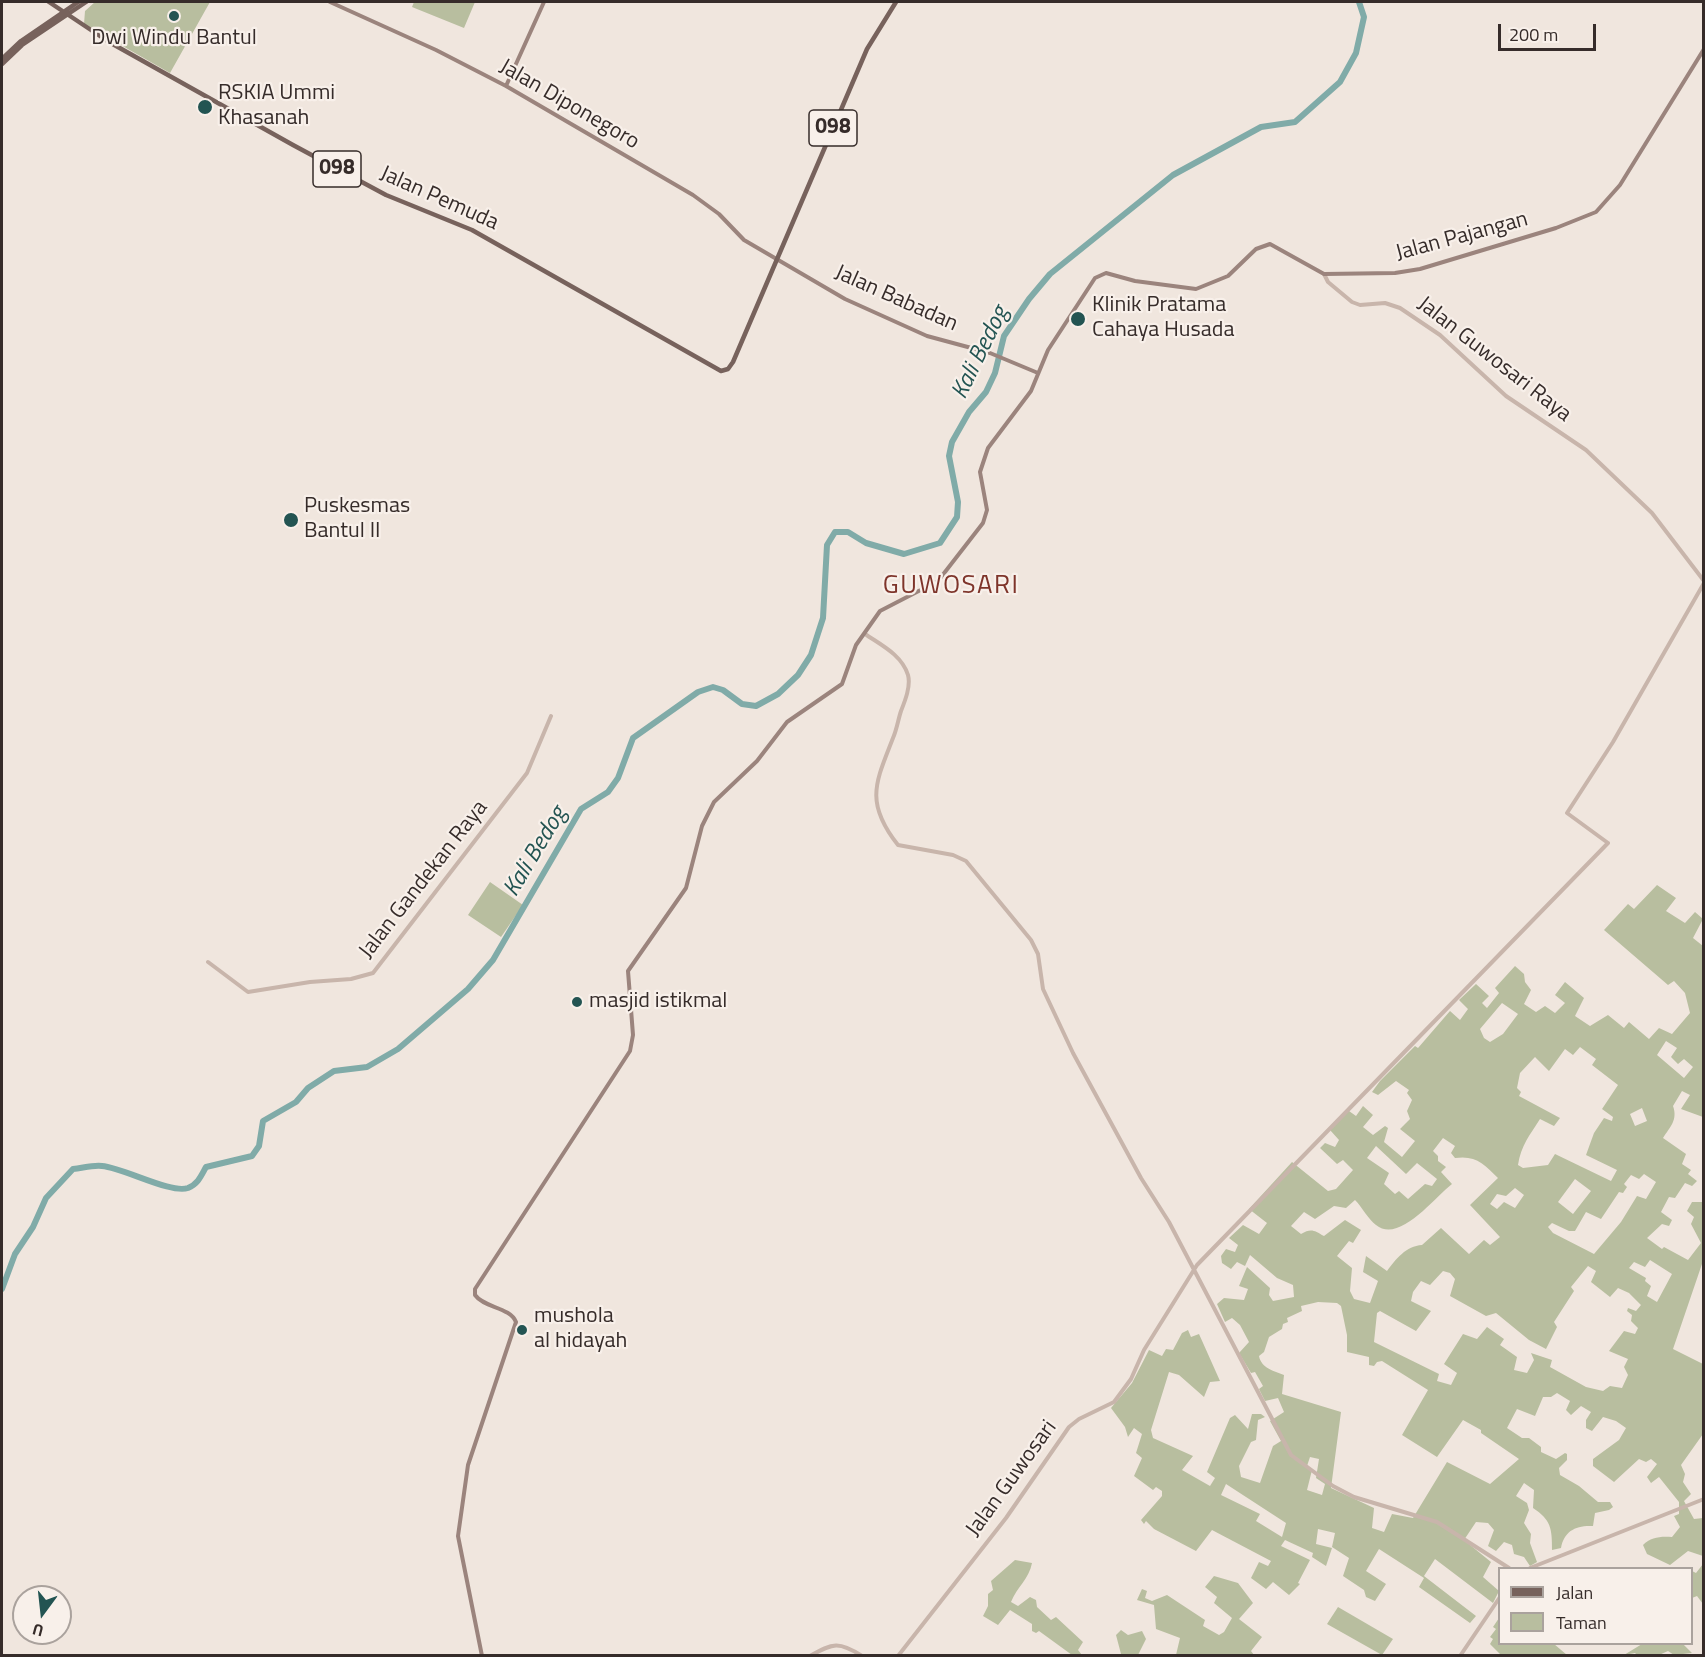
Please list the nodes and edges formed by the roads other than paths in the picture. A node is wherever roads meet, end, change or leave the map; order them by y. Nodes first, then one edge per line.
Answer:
1 (49, 2) edge
2 (78, 2) edge
3 (86, 2) edge
4 (330, 2) edge
5 (544, 2) edge
6 (896, 2) edge
7 (64, 13) junction
8 (1704, 49) edge
9 (2, 59) edge
10 (2, 64) edge
11 (506, 86) junction
12 (777, 260) junction
13 (1324, 274) junction
14 (1038, 373) junction
15 (1704, 582) edge
16 (865, 634) junction
17 (551, 716) dead end
18 (208, 962) dead end
19 (1194, 1270) junction
20 (1704, 1499) edge
21 (1506, 1567) edge
22 (1535, 1567) edge
23 (1498, 1600) edge
24 (482, 1656) edge
25 (810, 1656) edge
26 (862, 1656) edge
27 (898, 1656) edge
28 (1460, 1656) edge

1 - 7 main road, Jalan Pemuda
2 - 7 main road
3 - 7 main road
4 - 11 main road, Jalan Diponegoro
5 - 11 main road
6 - 12 main road, 098
7 - 9 main road
7 - 10 main road
7 - 12 main road, Jalan Pemuda / 098
8 - 13 main road, Jalan Pajangan
11 - 12 main road, Jalan Diponegoro
12 - 14 main road, Jalan Babadan
13 - 14 main road, Jalan Pajangan
13 - 15 street, Jalan Guwosari Raya
14 - 16 main road
15 - 19 street, Jalan Guwosari
16 - 19 street
16 - 24 main road
17 - 18 street, Jalan Gandekan Raya
19 - 21 street
19 - 27 street, Jalan Guwosari
20 - 22 street
23 - 28 street
25 - 26 street

